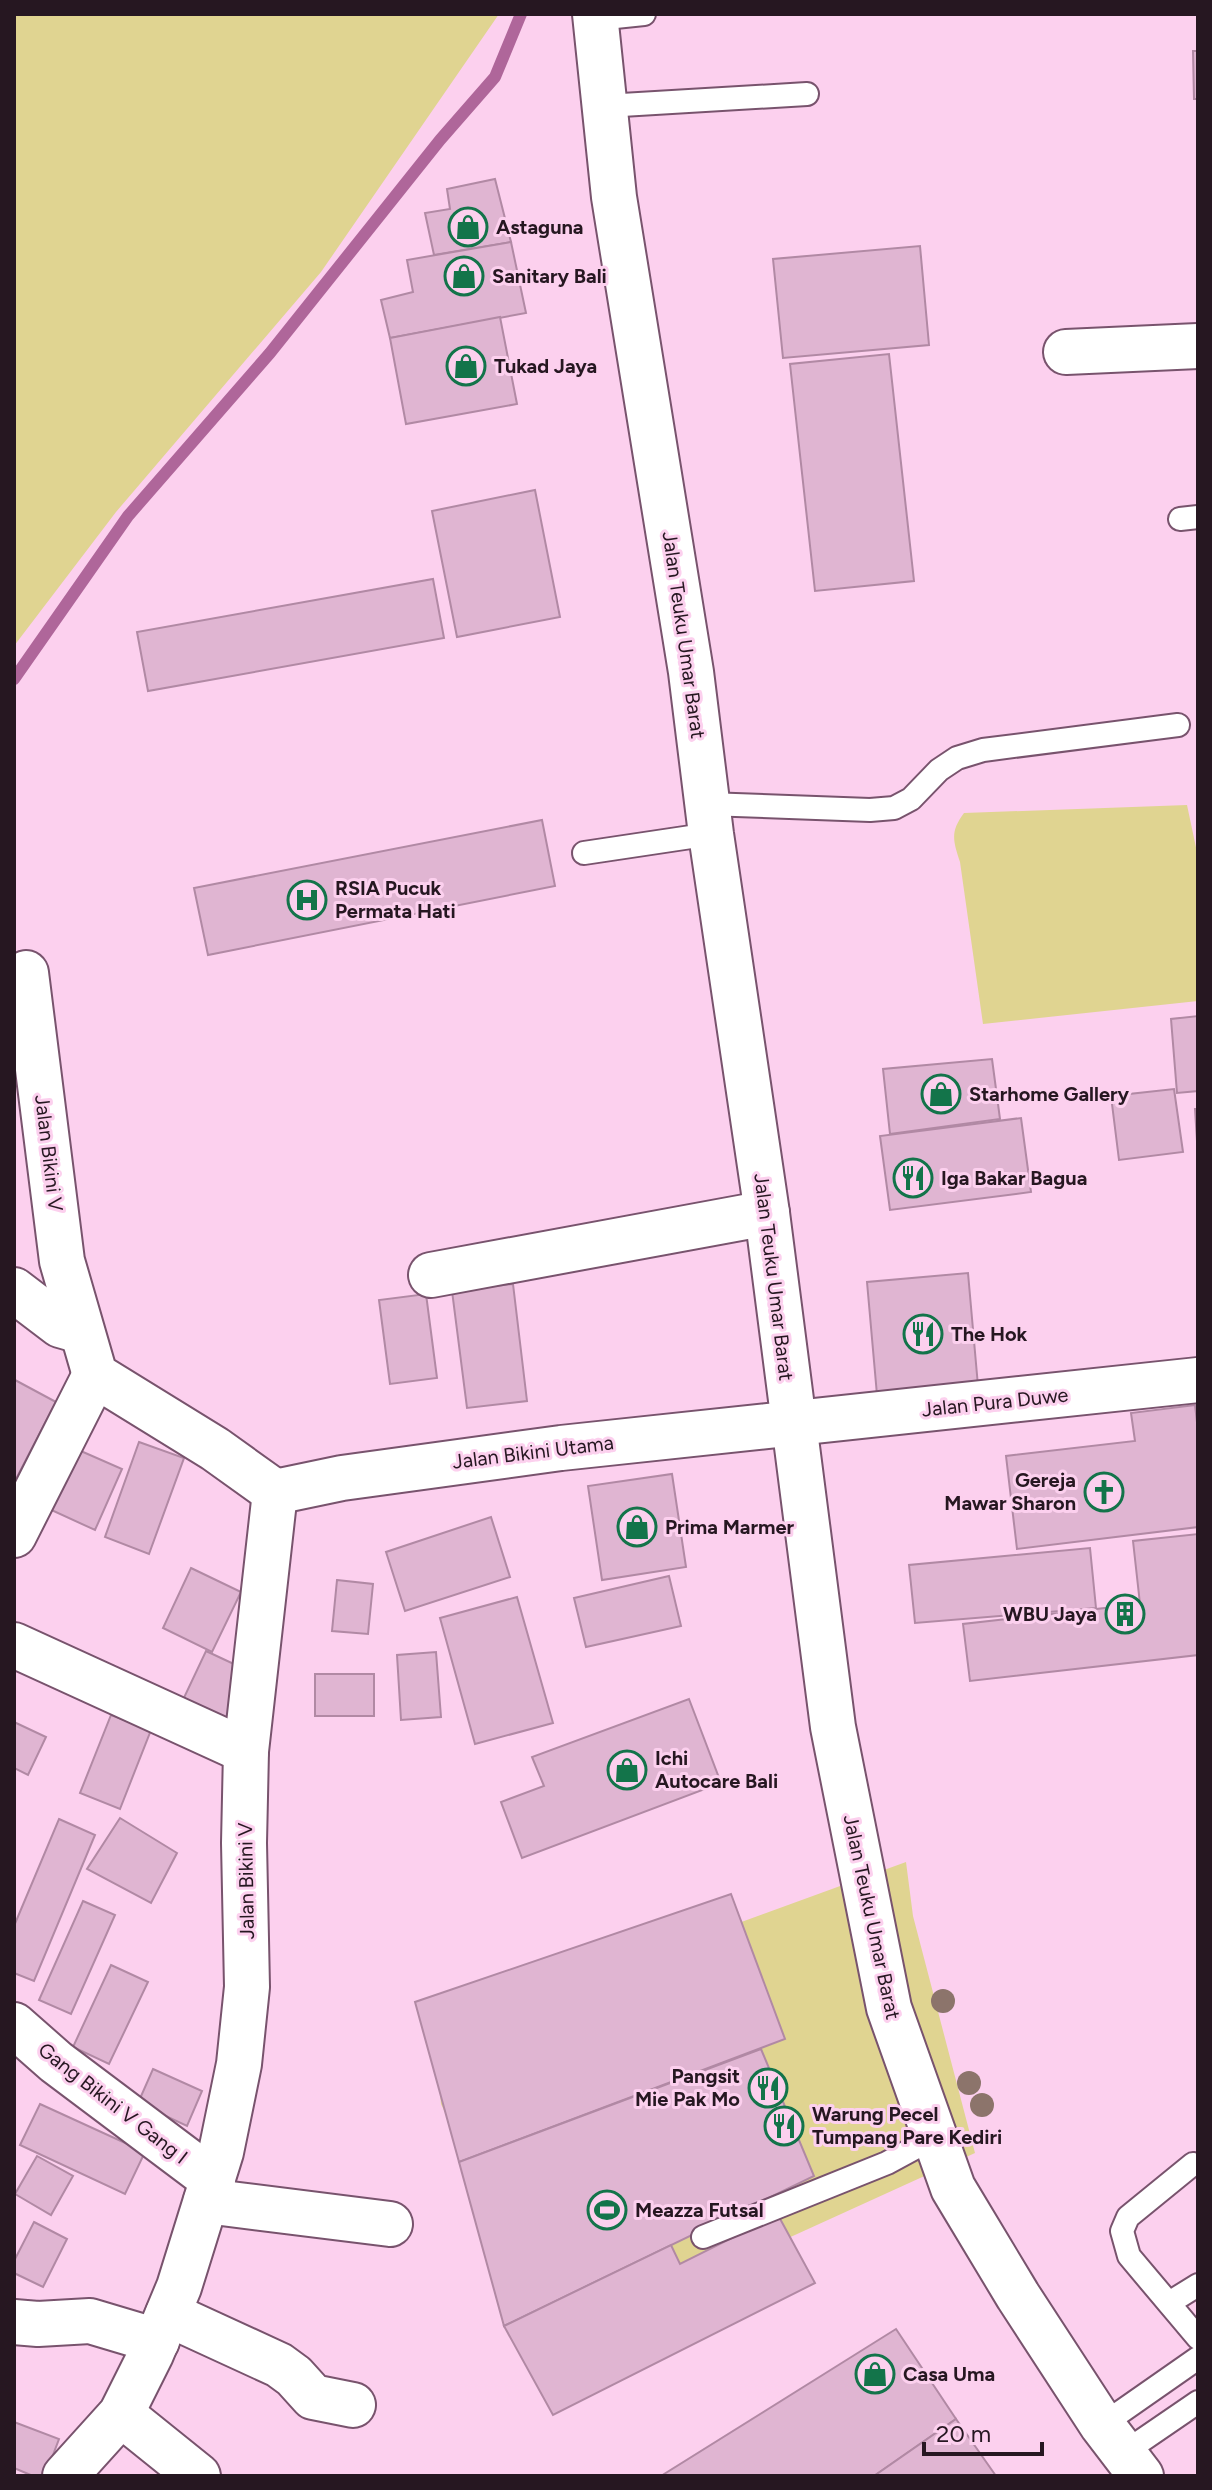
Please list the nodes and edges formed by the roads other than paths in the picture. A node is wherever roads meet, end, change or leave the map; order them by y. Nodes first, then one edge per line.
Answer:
1 (644, 14) edge
2 (595, 16) edge
3 (807, 94) dead end
4 (605, 106) junction
5 (1198, 346) edge
6 (1066, 352) dead end
7 (1178, 725) dead end
8 (709, 819) junction
9 (584, 853) dead end
10 (26, 973) dead end
11 (767, 1213) junction
12 (431, 1275) dead end
13 (14, 1290) edge
14 (81, 1331) junction
15 (95, 1375) junction
16 (1198, 1380) edge
17 (793, 1424) junction
18 (275, 1492) junction
19 (14, 1535) edge
20 (14, 1645) edge
21 (246, 1751) junction
22 (14, 2025) edge
23 (935, 2137) junction
24 (1193, 2164) dead end
25 (209, 2190) junction
26 (390, 2224) dead end
27 (703, 2237) dead end
28 (1198, 2285) edge
29 (1169, 2303) junction
30 (14, 2322) edge
31 (162, 2327) junction
32 (1198, 2338) edge
33 (1198, 2358) edge
34 (1198, 2402) edge
35 (353, 2405) dead end
36 (121, 2414) junction
37 (1128, 2461) edge
38 (65, 2476) edge
39 (198, 2476) edge

1 - 2 lane
2 - 4 street, Jalan Teuku Umar Barat
3 - 4 lane
4 - 8 street, Jalan Teuku Umar Barat
5 - 6 street
7 - 8 lane
8 - 9 lane
8 - 11 street, Jalan Teuku Umar Barat
10 - 14 street, Jalan Bikini V
11 - 12 street
11 - 17 street, Jalan Teuku Umar Barat
13 - 14 street
14 - 15 street, Jalan Bikini V
15 - 18 street
15 - 19 street
16 - 17 street, Jalan Pura Duwe
17 - 18 street, Jalan Bikini Utama
17 - 23 street, Jalan Teuku Umar Barat
18 - 21 street, Jalan Bikini V
20 - 21 street
21 - 25 street, Jalan Bikini V
22 - 25 street, Gang Bikini V Gang I
23 - 27 lane
23 - 37 street, Jalan Teuku Umar Barat
24 - 29 lane
25 - 26 street
25 - 31 street, Jalan Bikini V
28 - 29 lane
29 - 32 lane
30 - 31 street
31 - 35 street
31 - 36 street, Jalan Bikini V
33 - 37 lane
34 - 37 lane
36 - 38 street, Jalan Bikini V
36 - 39 street

